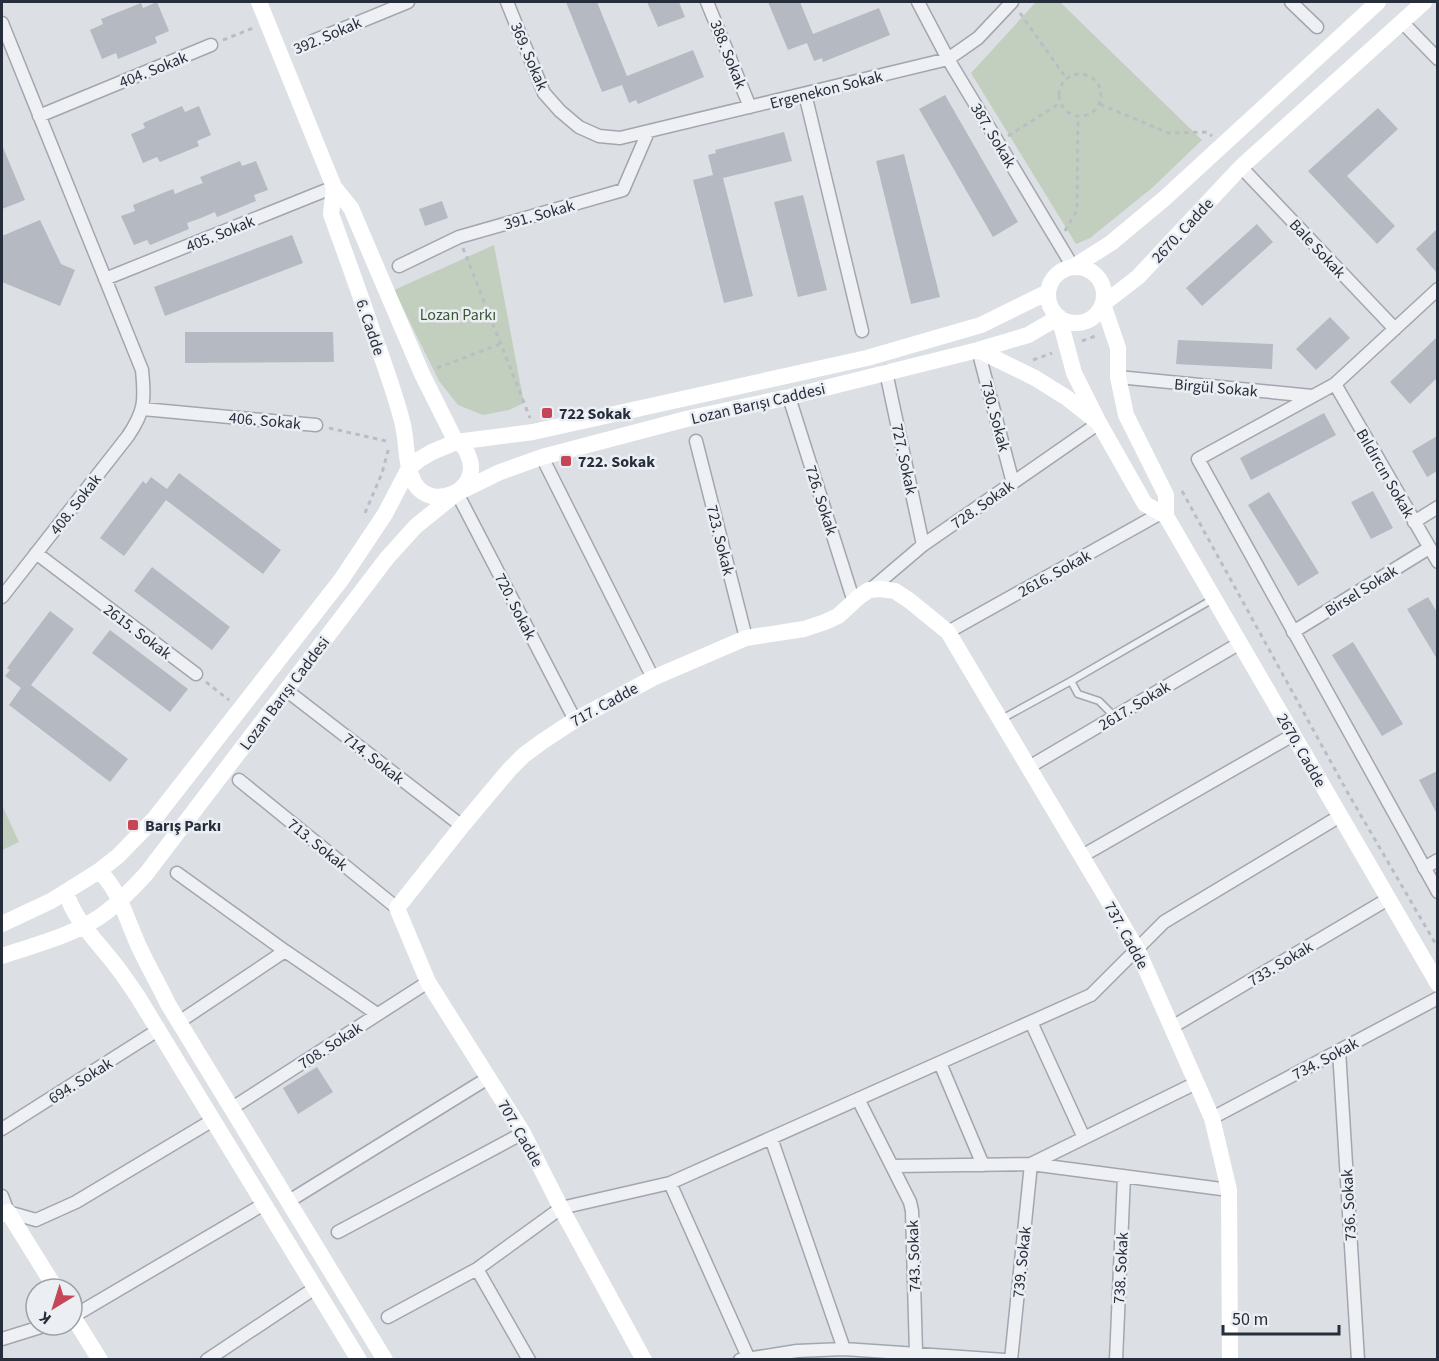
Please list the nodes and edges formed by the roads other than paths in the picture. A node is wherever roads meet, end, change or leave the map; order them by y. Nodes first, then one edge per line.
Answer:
1 (259, 2) edge
2 (408, 2) edge
3 (507, 2) edge
4 (707, 2) edge
5 (918, 2) edge
6 (1011, 2) edge
7 (1291, 2) edge
8 (1378, 2) edge
9 (1424, 2) edge
10 (1402, 22) junction
11 (2, 23) edge
12 (1317, 27) dead end
13 (313, 41) dead end
14 (211, 45) road end
15 (948, 59) junction
16 (1437, 59) edge
17 (805, 94) junction
18 (750, 107) junction
19 (39, 116) junction
20 (648, 132) junction
21 (620, 138) joint
22 (1241, 167) junction
23 (334, 188) junction
24 (399, 266) dead end
25 (1073, 267) junction
26 (105, 279) junction
27 (1437, 289) edge
28 (1048, 292) junction
29 (1103, 304) junction
30 (1059, 317) junction
31 (1395, 329) junction
32 (862, 331) dead end
33 (978, 350) junction
34 (886, 372) junction
35 (1118, 377) junction
36 (1335, 384) junction
37 (1314, 396) junction
38 (789, 397) junction
39 (143, 409) junction
40 (1099, 423) junction
41 (316, 425) road end
42 (696, 441) dead end
43 (456, 442) junction
44 (542, 457) junction
45 (409, 468) junction
46 (1013, 483) junction
47 (457, 492) junction
48 (1437, 507) edge
49 (1163, 515) junction
50 (1414, 522) junction
51 (923, 545) junction
52 (1429, 548) junction
53 (36, 553) junction
54 (1437, 562) edge
55 (869, 590) junction
56 (2, 597) edge
57 (1214, 599) junction
58 (854, 602) junction
59 (948, 632) junction
60 (1293, 632) junction
61 (746, 638) junction
62 (1240, 643) junction
63 (196, 674) road end
64 (653, 678) junction
65 (1071, 681) junction
66 (286, 690) junction
67 (1115, 717) junction
68 (574, 720) junction
69 (1000, 720) junction
70 (1293, 735) junction
71 (1029, 767) junction
72 (239, 780) dead end
73 (1340, 816) junction
74 (462, 826) junction
75 (1082, 856) junction
76 (1437, 860) edge
77 (1424, 867) junction
78 (99, 871) junction
79 (177, 873) dead end
80 (66, 892) junction
81 (1437, 892) edge
82 (1388, 899) junction
83 (119, 901) junction
84 (397, 908) junction
85 (2, 924) edge
86 (84, 926) junction
87 (1137, 949) junction
88 (285, 951) junction
89 (2, 956) edge
90 (428, 982) junction
91 (1437, 984) edge
92 (1437, 998) edge
93 (377, 1014) junction
94 (179, 1022) junction
95 (1030, 1022) junction
96 (1172, 1027) junction
97 (158, 1030) junction
98 (1339, 1050) junction
99 (940, 1063) junction
100 (488, 1078) junction
101 (1196, 1083) junction
102 (858, 1099) junction
103 (232, 1108) junction
104 (1212, 1118) junction
105 (213, 1120) junction
106 (2, 1130) edge
107 (523, 1133) junction
108 (771, 1138) junction
109 (1084, 1138) junction
110 (1031, 1164) junction
111 (983, 1165) junction
112 (893, 1166) junction
113 (1124, 1176) junction
114 (670, 1184) junction
115 (1229, 1190) junction
116 (2, 1196) edge
117 (289, 1201) junction
118 (264, 1204) junction
119 (561, 1209) junction
120 (5, 1213) edge
121 (338, 1232) dead end
122 (477, 1269) junction
123 (48, 1277) edge
124 (315, 1287) junction
125 (84, 1309) edge
126 (388, 1317) dead end
127 (24, 1333) edge
128 (84, 1334) edge
129 (2, 1340) edge
130 (844, 1349) junction
131 (916, 1353) junction
132 (943, 1357) edge
133 (744, 1358) edge
134 (100, 1359) edge
135 (207, 1359) edge
136 (359, 1359) edge
137 (385, 1359) edge
138 (529, 1359) edge
139 (644, 1359) edge
140 (1005, 1359) edge
141 (1011, 1359) edge
142 (1116, 1359) edge
143 (1230, 1359) edge
144 (1358, 1359) edge

1 - 23 main road, 6. Cadde
2 - 13 street, 392. Sokak
3 - 21 street, 369. Sokak
4 - 18 street, 388. Sokak
5 - 15 street, 387. Sokak
6 - 15 street, Ergenekon Sokak
7 - 12 street
8 - 25 main road, 2670. Cadde
9 - 10 main road, 2670. Cadde
10 - 16 street
10 - 22 main road, 2670. Cadde
11 - 19 street
14 - 19 street, 404. Sokak
15 - 17 street, Ergenekon Sokak
15 - 25 street, 387. Sokak
17 - 18 street, Ergenekon Sokak
17 - 32 street
18 - 20 street, Ergenekon Sokak
19 - 26 street
20 - 21 street, Ergenekon Sokak
20 - 24 street, 391. Sokak
22 - 29 main road, 2670. Cadde
22 - 31 street, Bale Sokak
23 - 26 street, 405. Sokak
23 - 43 main road, 6. Cadde
23 - 45 main road, 6. Cadde
25 - 28 main road
25 - 29 main road
26 - 39 street
27 - 31 street, Birgül Sokak
28 - 30 main road
28 - 43 main road, Lozan Barışı Caddesi
29 - 30 main road
29 - 35 main road, 2670. Cadde
30 - 33 main road, Lozan Barışı Caddesi
30 - 40 main road, 2670. Cadde
31 - 36 street, Birgül Sokak
33 - 34 main road, Lozan Barışı Caddesi
33 - 40 main road
33 - 46 street, 730. Sokak
34 - 38 main road, Lozan Barışı Caddesi
34 - 51 street, 727. Sokak
35 - 37 street, Birgül Sokak
35 - 49 main road, 2670. Cadde
36 - 37 street, Birgül Sokak
36 - 50 street, Bıldırcın Sokak
37 - 60 street, Birgül Sokak
38 - 44 main road, Lozan Barışı Caddesi
38 - 58 street, 726. Sokak
39 - 41 street, 406. Sokak
39 - 53 street, 408. Sokak
40 - 46 street, 728. Sokak
40 - 49 main road, 2670. Cadde
42 - 61 street, 723. Sokak
43 - 45 main road, Lozan Barışı Caddesi
43 - 47 main road, Lozan Barışı Caddesi
44 - 47 main road, Lozan Barışı Caddesi
44 - 64 street
45 - 47 main road, Lozan Barışı Caddesi
45 - 78 main road, Lozan Barışı Caddesi
46 - 51 street, 728. Sokak
47 - 66 main road, Lozan Barışı Caddesi
47 - 68 street, 720. Sokak
48 - 50 street
49 - 57 main road, 2670. Cadde
49 - 59 street, 2616. Sokak
50 - 52 street, Bıldırcın Sokak
51 - 55 street, 728. Sokak
52 - 54 street, Bıldırcın Sokak
52 - 60 street, Birsel Sokak
53 - 56 street, 408. Sokak
53 - 63 street, 2615. Sokak
55 - 58 main road, 717. Cadde
55 - 59 main road, 737. Cadde
57 - 62 main road, 2670. Cadde
57 - 65 lane
58 - 61 main road, 717. Cadde
59 - 69 main road, 737. Cadde
60 - 77 street
61 - 64 main road, 717. Cadde
62 - 67 street, 2617. Sokak
62 - 70 main road, 2670. Cadde
64 - 68 main road, 717. Cadde
65 - 67 lane
65 - 69 lane
66 - 74 street, 714. Sokak
66 - 83 main road, Lozan Barışı Caddesi
67 - 71 street, 2617. Sokak
68 - 74 main road, 717. Cadde
69 - 71 main road, 737. Cadde
70 - 73 main road, 2670. Cadde
70 - 75 street
71 - 75 main road, 737. Cadde
72 - 84 street, 713. Sokak
73 - 82 main road, 2670. Cadde
73 - 87 street
74 - 84 main road, 717. Cadde
75 - 87 main road, 737. Cadde
76 - 77 street
77 - 81 street
78 - 80 main road, Lozan Barışı Caddesi
78 - 83 main road
79 - 88 street
80 - 85 main road, Lozan Barışı Caddesi
80 - 86 main road
82 - 91 main road, 2670. Cadde
82 - 96 street, 733. Sokak
83 - 86 main road, Lozan Barışı Caddesi
83 - 94 main road
84 - 90 main road, 707. Cadde
86 - 89 main road, Lozan Barışı Caddesi
86 - 97 main road
87 - 95 street
87 - 96 main road, 737. Cadde
88 - 93 street
88 - 94 street
90 - 93 street, 708. Sokak
90 - 100 main road, 707. Cadde
92 - 98 street, 734. Sokak
93 - 103 street, 708. Sokak
94 - 103 main road
95 - 99 street
95 - 109 street
96 - 101 main road, 737. Cadde
97 - 105 main road
97 - 106 street, 694. Sokak
98 - 104 street, 734. Sokak
98 - 144 street, 736. Sokak
99 - 102 street
99 - 111 street
100 - 107 main road, 707. Cadde
100 - 117 street
101 - 104 main road, 737. Cadde
101 - 109 street
102 - 108 street
102 - 112 street, 743. Sokak
103 - 117 main road
104 - 115 main road, 737. Cadde
105 - 118 main road
105 - 120 street
107 - 119 main road, 707. Cadde
107 - 121 street
108 - 114 street
108 - 130 street
109 - 110 street
110 - 111 street
110 - 113 street
110 - 141 street, 739. Sokak
111 - 112 street
112 - 131 street, 743. Sokak
113 - 115 street
113 - 142 street, 738. Sokak
114 - 119 street
114 - 133 street
115 - 143 main road, 737. Cadde
116 - 120 street
117 - 137 main road
118 - 124 main road
118 - 125 street
119 - 122 street
119 - 139 main road, 707. Cadde
120 - 123 main road
122 - 126 street
122 - 138 street
124 - 135 street
124 - 136 main road
127 - 129 street
128 - 134 main road
130 - 131 street
130 - 133 street
131 - 132 street
132 - 140 street

